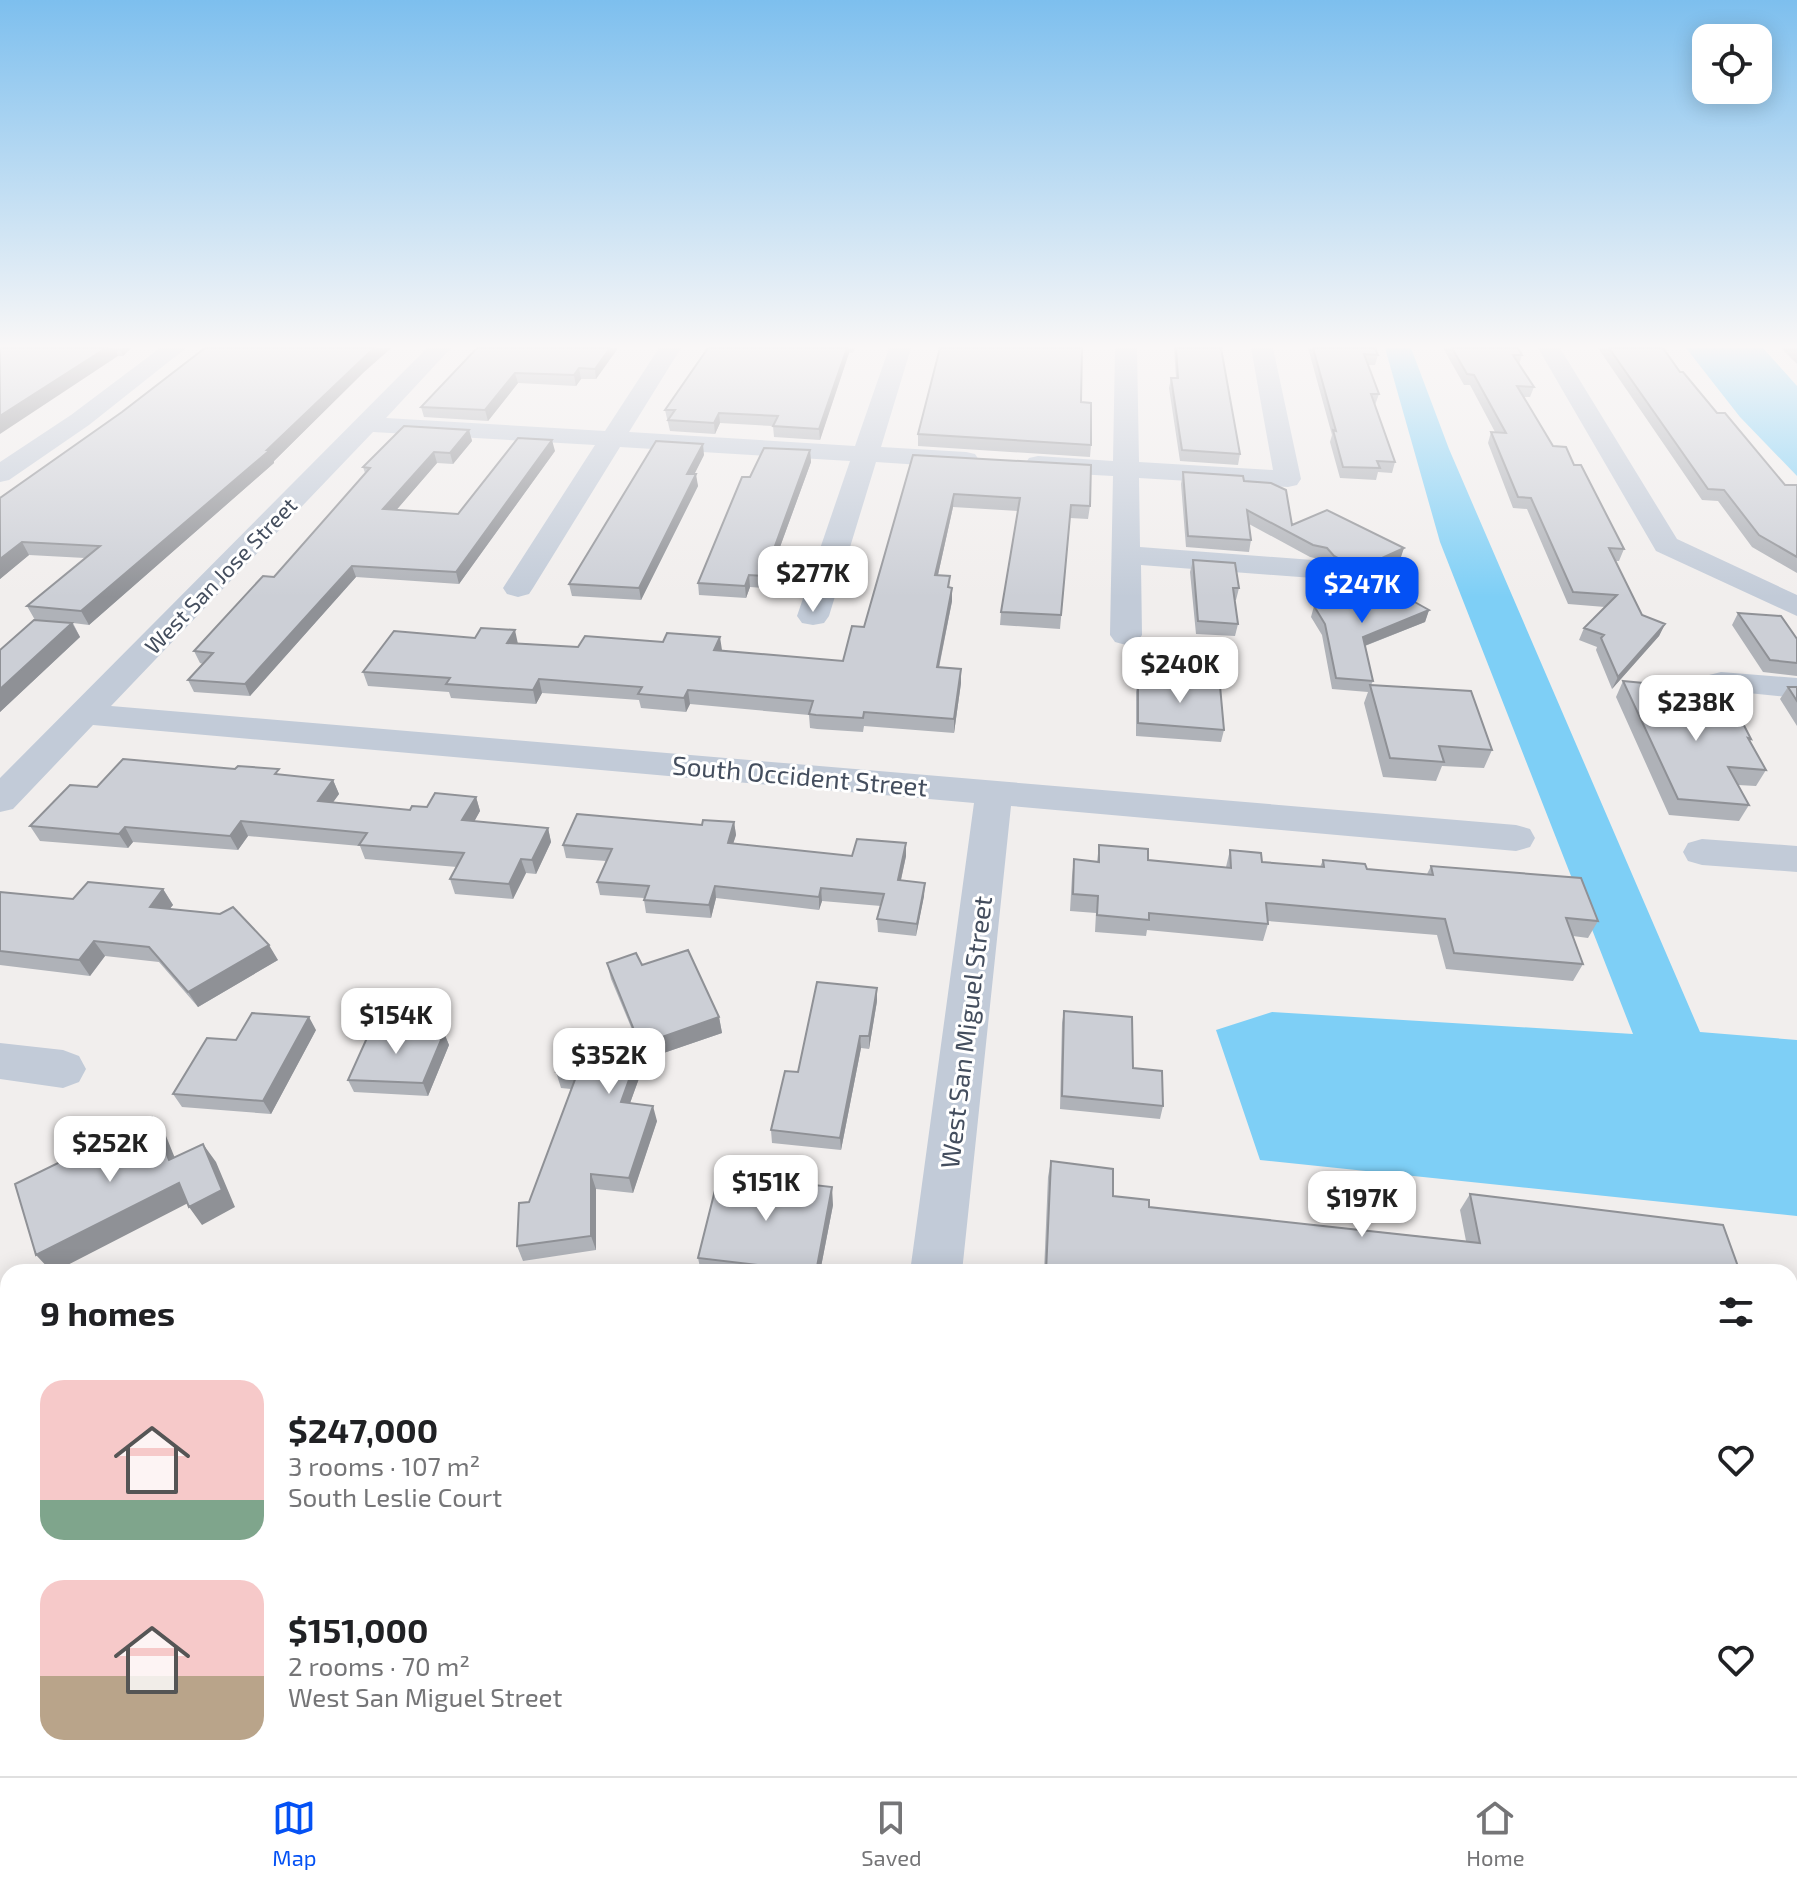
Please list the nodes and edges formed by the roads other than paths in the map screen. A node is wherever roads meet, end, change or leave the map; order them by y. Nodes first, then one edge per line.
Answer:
1 (64, 431) edge
2 (360, 431) edge
3 (488, 431) edge
4 (618, 431) edge
5 (871, 431) edge
6 (1126, 431) edge
7 (1278, 431) edge
8 (1598, 431) edge
9 (613, 438) junction
10 (863, 454) junction
11 (987, 461) edge
12 (1018, 463) edge
13 (1126, 469) junction
14 (0, 474) edge
15 (1126, 555) junction
16 (1313, 569) dead end
17 (518, 588) dead end
18 (1797, 607) edge
19 (813, 616) dead end
20 (1126, 635) dead end
21 (1721, 682) dead end
22 (1797, 688) edge
23 (85, 714) junction
24 (994, 792) junction
25 (0, 800) edge
26 (1516, 838) dead end
27 (1702, 852) dead end
28 (1797, 859) edge
29 (0, 1061) edge
30 (63, 1069) dead end
31 (937, 1264) edge

1 - 14 street
2 - 23 street, West San Jose Street
3 - 9 street
4 - 9 street
5 - 10 street
6 - 13 street
7 - 13 street
8 - 18 street
9 - 10 street
9 - 17 street
10 - 11 street
10 - 19 street
12 - 13 street
13 - 15 street
15 - 16 street
15 - 20 street
21 - 22 street
23 - 24 street, South Occident Street
23 - 25 street, West San Jose Street
24 - 26 street, South Occident Street
24 - 31 street, West San Miguel Street
27 - 28 street
29 - 30 street

